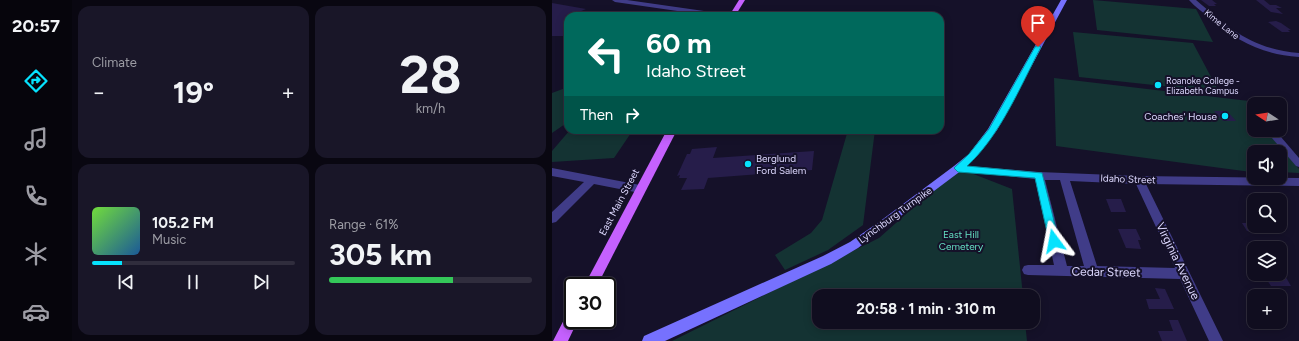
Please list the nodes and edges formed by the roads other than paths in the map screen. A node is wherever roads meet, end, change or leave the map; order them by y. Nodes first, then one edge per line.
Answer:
1 (615, 0) edge
2 (742, 0) edge
3 (1064, 0) edge
4 (1192, 0) edge
5 (698, 12) edge
6 (734, 12) edge
7 (1299, 55) edge
8 (670, 134) edge
9 (1276, 137) edge
10 (1299, 164) edge
11 (958, 168) junction
12 (552, 172) edge
13 (1039, 176) junction
14 (1064, 177) junction
15 (592, 180) junction
16 (1139, 180) junction
17 (1299, 182) edge
18 (640, 189) junction
19 (552, 219) edge
20 (1028, 270) dead end
21 (1062, 271) junction
22 (1092, 271) junction
23 (1184, 274) junction
24 (595, 277) edge
25 (566, 329) edge
26 (560, 341) edge
27 (649, 341) edge
28 (1216, 341) edge

1 - 5 street
2 - 6 main road
3 - 11 street, Lynchburg Turnpike
4 - 7 street, Kime Lane
8 - 18 main road, East Main Street
9 - 10 street
11 - 13 street, Idaho Street
11 - 27 street, Lynchburg Turnpike
12 - 15 street
13 - 14 street, Idaho Street
13 - 21 street
14 - 16 street, Idaho Street
14 - 22 street
15 - 18 street
15 - 19 street
16 - 17 street, Idaho Street
16 - 23 street, Virginia Avenue
18 - 24 main road, East Main Street
20 - 21 street, Cedar Street
21 - 22 street, Cedar Street
22 - 23 street, Cedar Street
23 - 28 street, Virginia Avenue
25 - 26 main road

